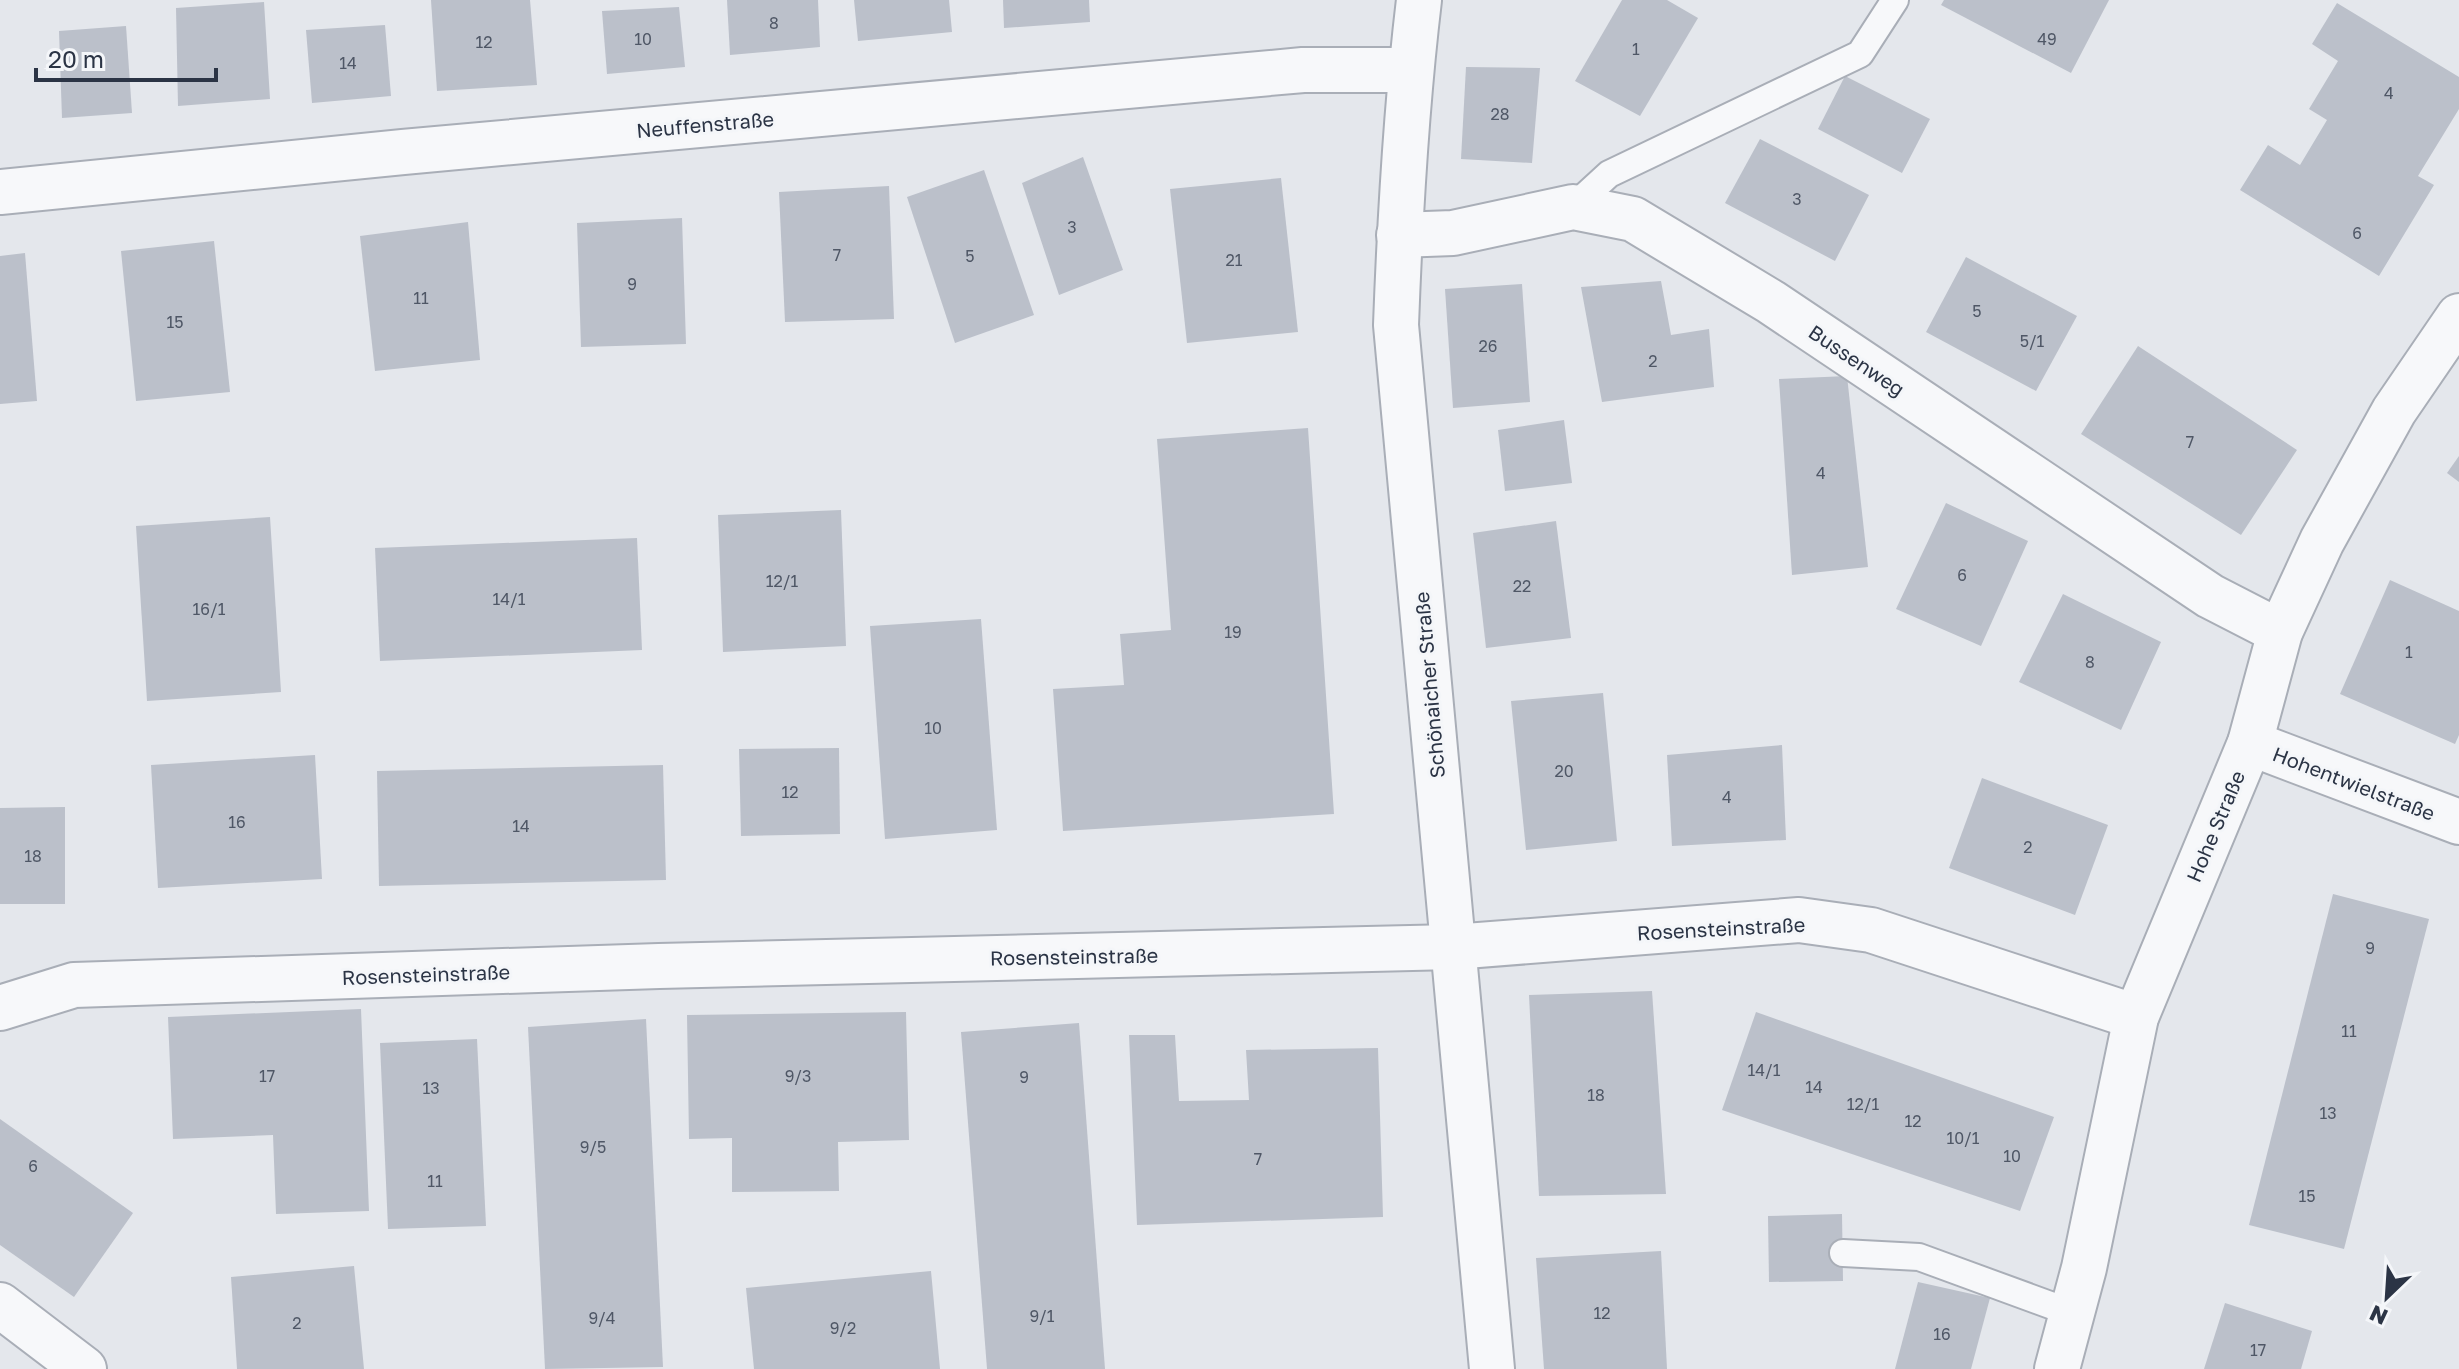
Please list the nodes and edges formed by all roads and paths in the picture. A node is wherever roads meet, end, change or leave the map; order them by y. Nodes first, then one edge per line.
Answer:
1 (1419, 0) edge
2 (1895, 0) edge
3 (1411, 70) junction
4 (0, 192) edge
5 (1573, 207) junction
6 (1399, 235) junction
7 (2459, 316) edge
8 (2280, 632) junction
9 (2250, 743) junction
10 (2459, 822) edge
11 (1453, 947) junction
12 (0, 1008) edge
13 (2136, 1017) junction
14 (1843, 1253) dead end
15 (0, 1305) edge
16 (2072, 1313) junction
17 (84, 1369) edge
18 (1492, 1369) edge
19 (2057, 1369) edge

1 - 3 street, Schönaicher Straße
2 - 5 lane
3 - 4 street, Neuffenstraße
3 - 6 street, Schönaicher Straße
5 - 6 street, Bussenweg
5 - 8 street, Bussenweg
6 - 11 street, Schönaicher Straße
7 - 8 street, Hohe Straße
8 - 9 street, Hohe Straße
9 - 10 street, Hohentwielstraße
9 - 13 street, Hohe Straße
11 - 12 street, Rosensteinstraße
11 - 13 street, Rosensteinstraße
11 - 18 street, Schönaicher Straße
13 - 16 street, Hohe Straße
14 - 16 lane
15 - 17 street
16 - 19 street, Hohe Straße

